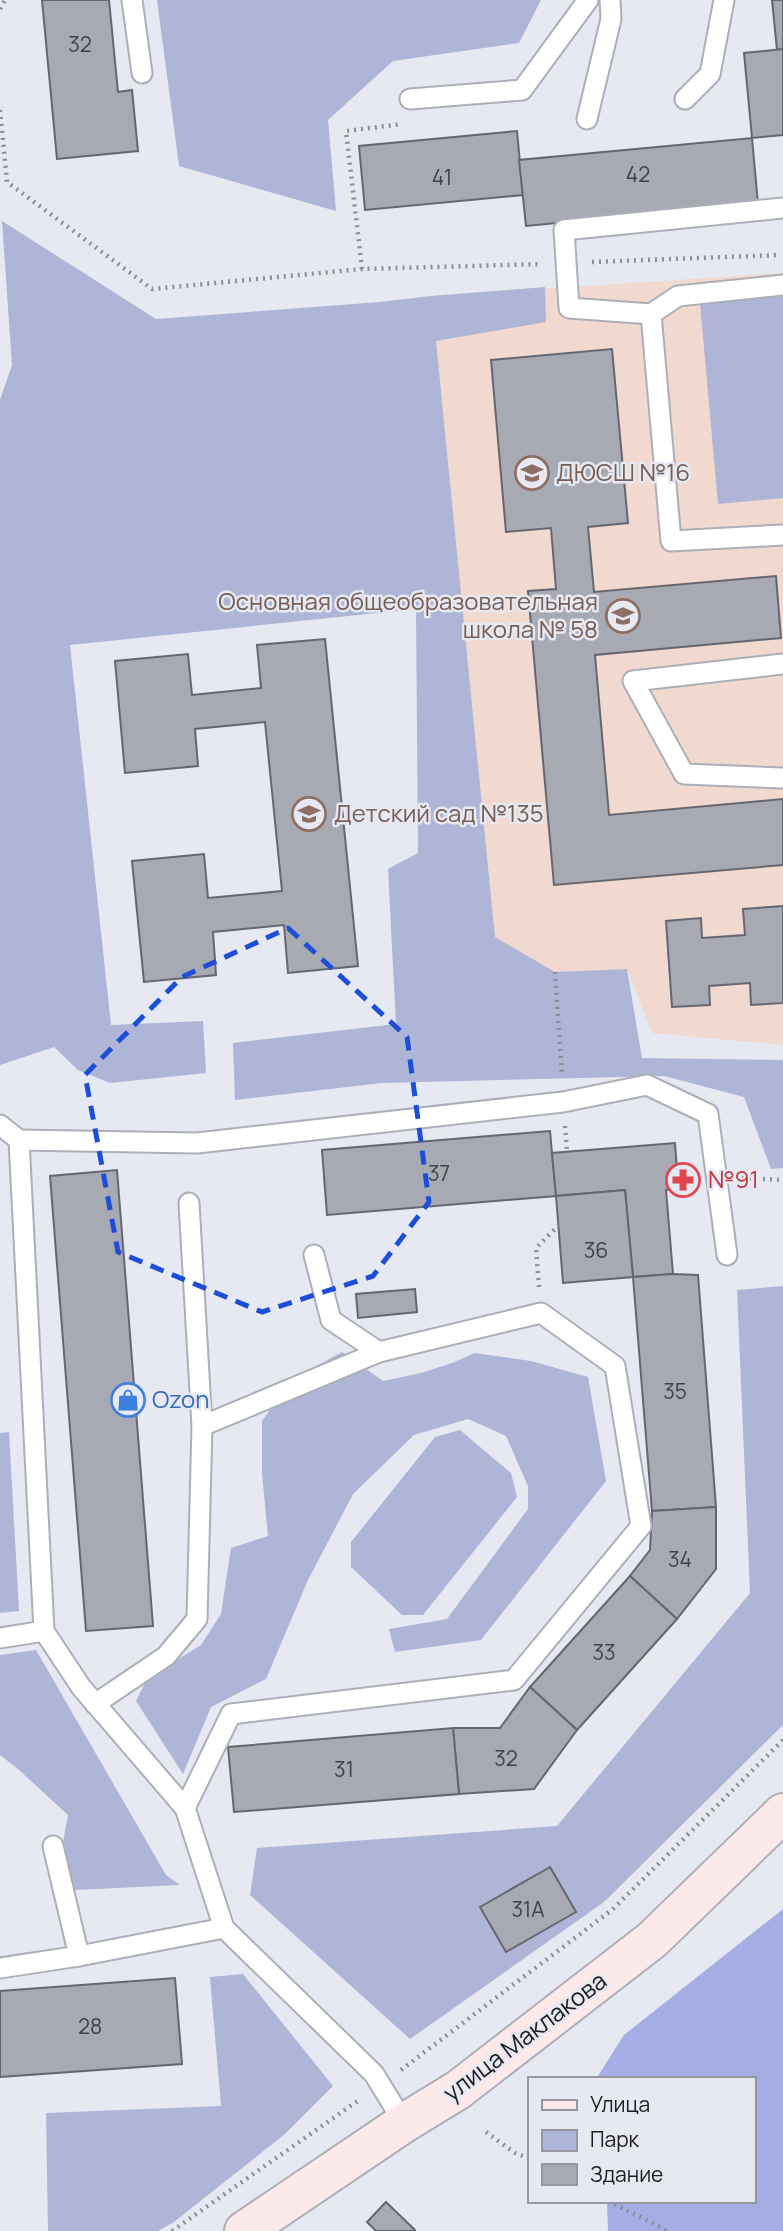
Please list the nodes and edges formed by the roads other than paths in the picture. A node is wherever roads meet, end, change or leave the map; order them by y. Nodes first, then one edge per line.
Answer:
1 (132, 0) edge
2 (588, 0) edge
3 (610, 0) edge
4 (724, 0) edge
5 (142, 73) dead end
6 (410, 99) dead end
7 (685, 99) dead end
8 (587, 119) dead end
9 (783, 208) edge
10 (783, 285) edge
11 (651, 314) junction
12 (783, 535) edge
13 (783, 664) edge
14 (783, 778) edge
15 (0, 1125) edge
16 (19, 1140) junction
17 (189, 1203) dead end
18 (314, 1255) dead end
19 (727, 1255) dead end
20 (379, 1352) junction
21 (201, 1426) junction
22 (44, 1631) junction
23 (0, 1638) edge
24 (95, 1704) junction
25 (185, 1808) junction
26 (783, 1813) edge
27 (53, 1846) dead end
28 (224, 1928) junction
29 (79, 1956) junction
30 (0, 1968) edge
31 (404, 2123) junction
32 (244, 2231) edge

1 - 5 lane
2 - 6 lane
3 - 8 lane
4 - 7 lane
9 - 11 lane
10 - 11 lane
11 - 12 lane
13 - 14 lane
15 - 16 lane
16 - 19 lane
16 - 22 lane
17 - 21 lane
18 - 20 lane
20 - 21 lane
20 - 25 lane
21 - 24 lane
22 - 23 lane
22 - 24 lane
24 - 25 lane
25 - 28 lane
26 - 31 street, улица Маклакова
27 - 29 lane
28 - 29 lane
28 - 31 lane
29 - 30 lane
31 - 32 street, улица Маклакова

